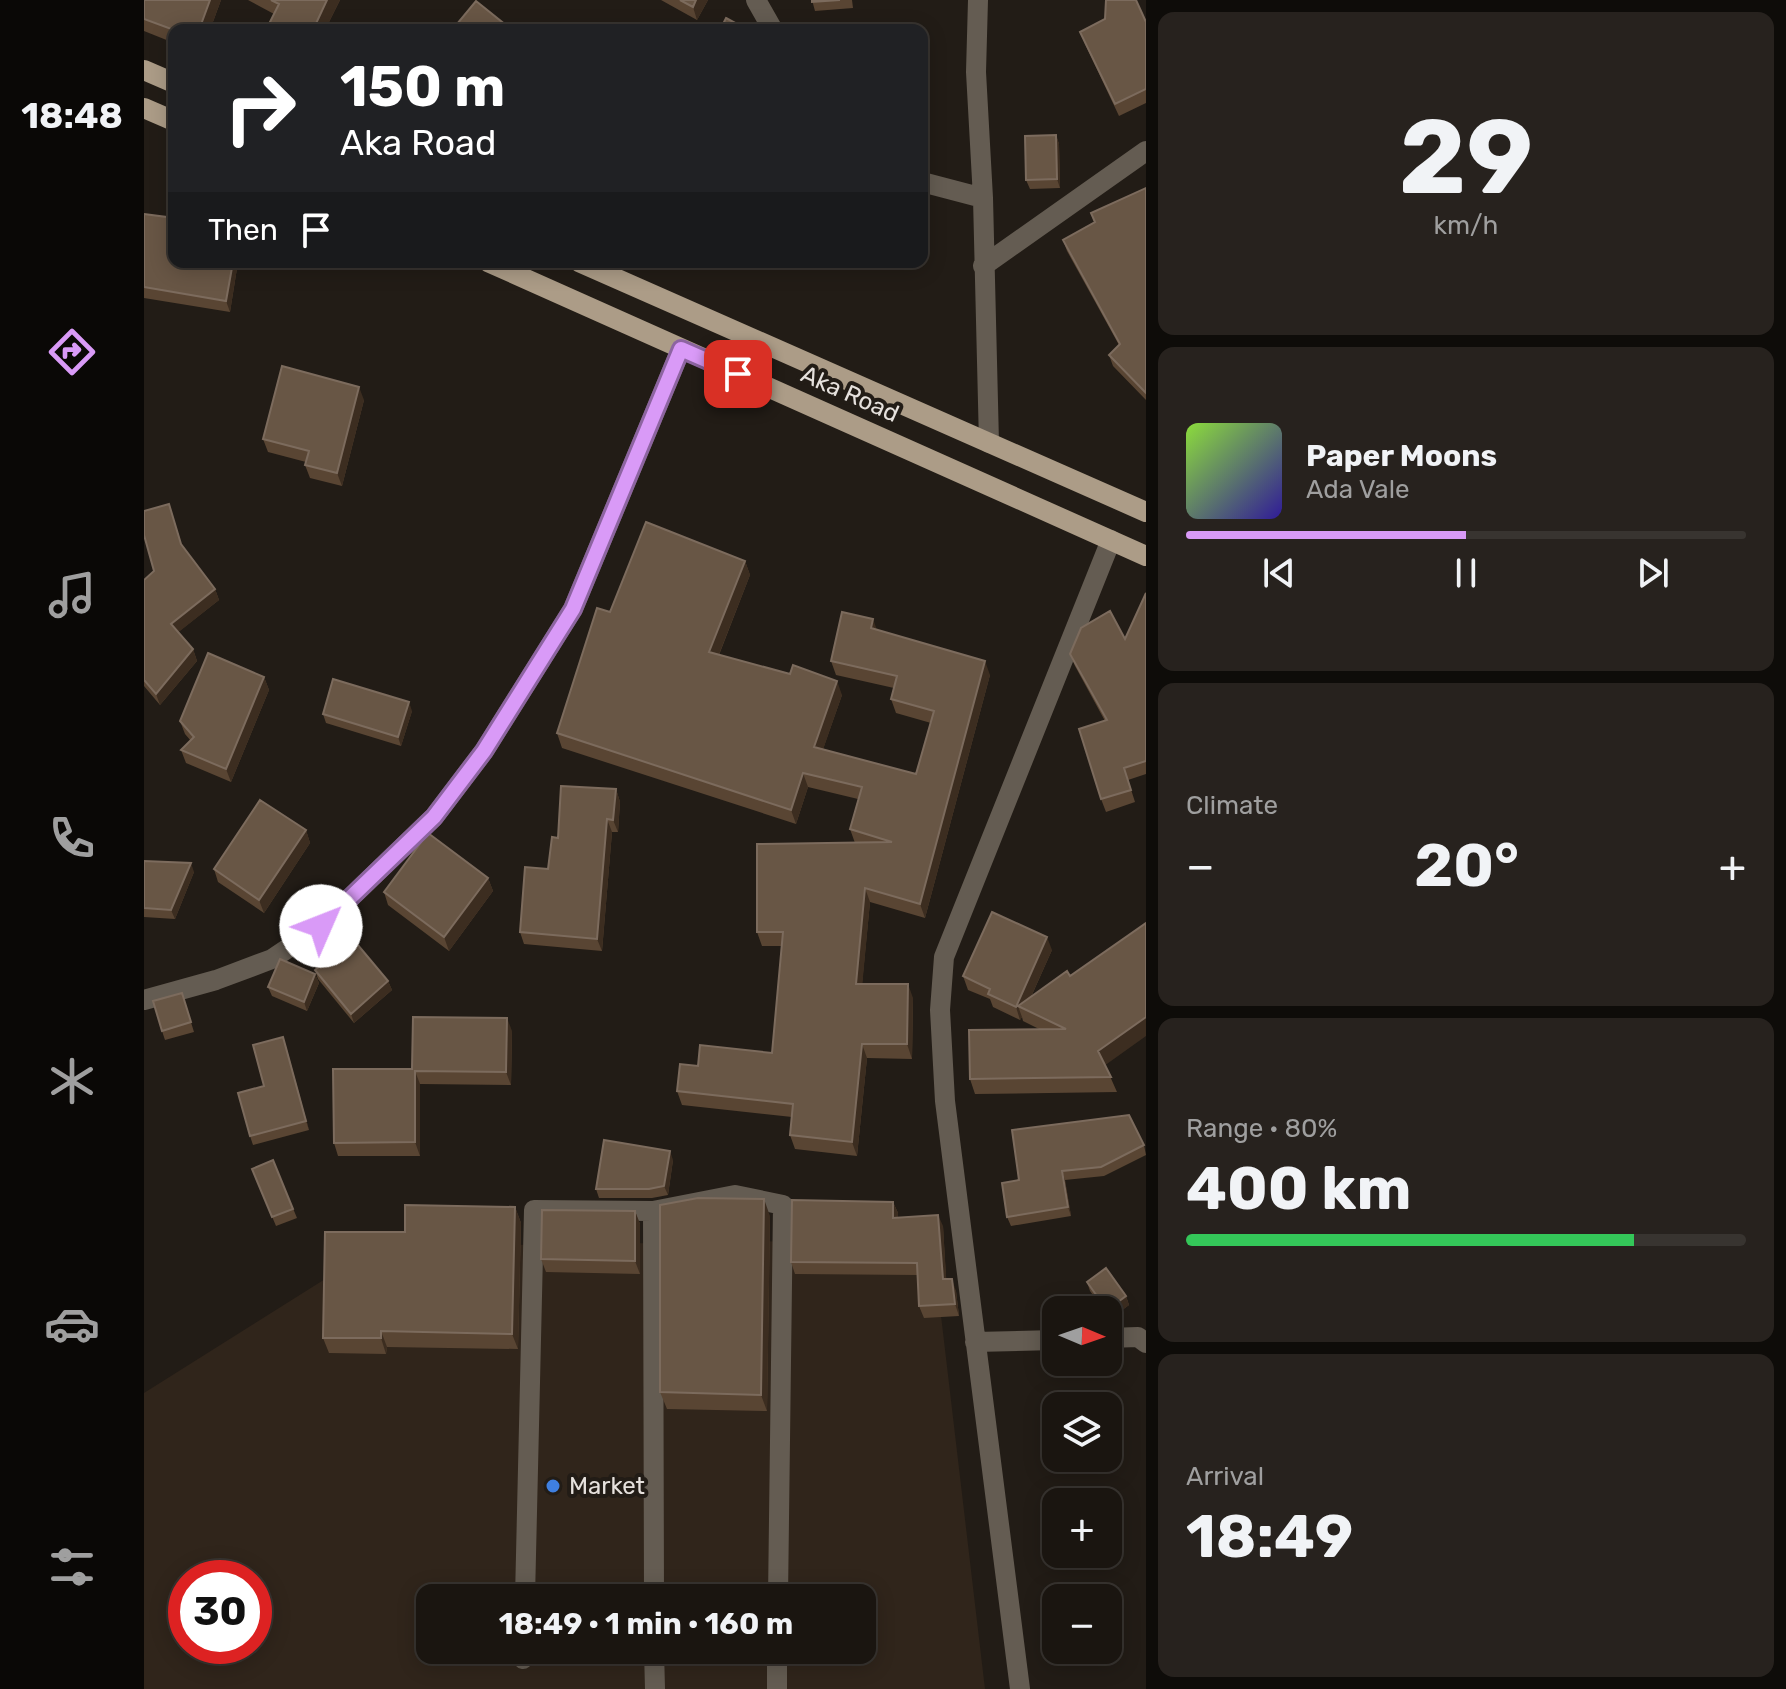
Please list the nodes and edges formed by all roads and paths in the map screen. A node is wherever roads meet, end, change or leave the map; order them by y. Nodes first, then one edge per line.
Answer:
1 (756, 0) edge
2 (978, 0) edge
3 (770, 24) edge
4 (144, 70) edge
5 (168, 80) edge
6 (144, 108) edge
7 (168, 118) edge
8 (1146, 151) edge
9 (928, 184) edge
10 (983, 198) junction
11 (983, 266) junction
12 (501, 268) edge
13 (593, 268) edge
14 (681, 349) junction
15 (989, 443) junction
16 (1146, 512) edge
17 (1111, 540) junction
18 (1146, 556) edge
19 (144, 1000) edge
20 (653, 1211) junction
21 (1122, 1338) edge
22 (1042, 1340) edge
23 (975, 1342) junction
24 (1146, 1343) edge
25 (525, 1584) edge
26 (654, 1584) edge
27 (778, 1584) edge
28 (654, 1664) edge
29 (777, 1664) edge
30 (655, 1689) edge
31 (777, 1689) edge
32 (1020, 1689) edge

1 - 3 street
2 - 10 street
4 - 5 main road
6 - 7 main road
8 - 11 street
9 - 10 street
10 - 11 street
11 - 15 street
12 - 14 main road, Aka Road
13 - 15 main road, Aka Road
14 - 17 main road, Aka Road
14 - 19 street
15 - 16 main road, Aka Road
17 - 18 main road, Aka Road
17 - 23 street
20 - 25 street
20 - 26 street
20 - 27 street
21 - 24 street
22 - 23 street
23 - 32 street
28 - 30 street
29 - 31 street

